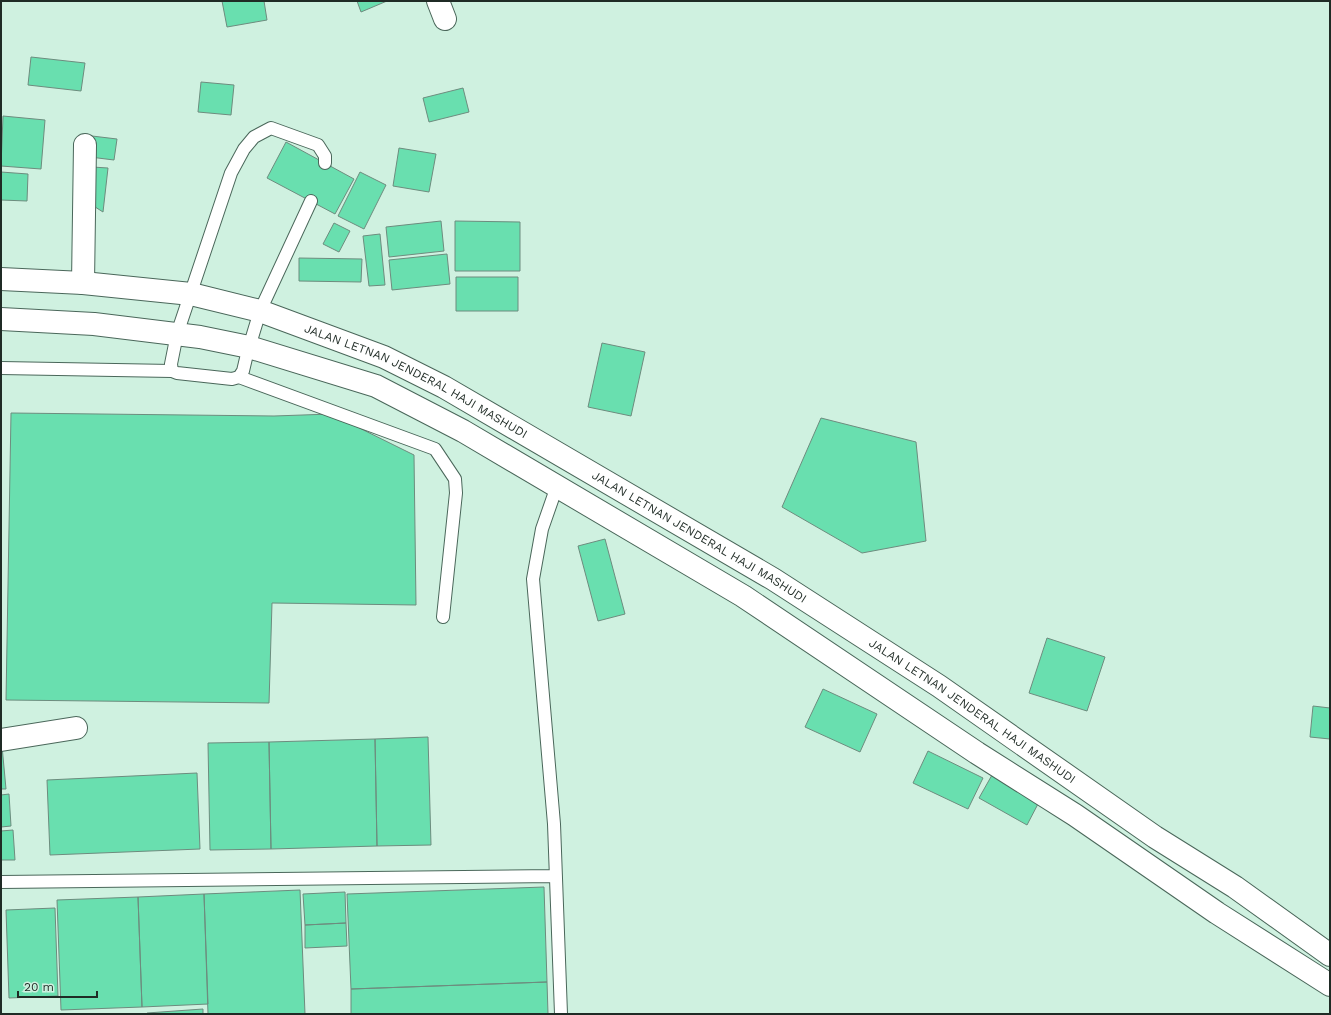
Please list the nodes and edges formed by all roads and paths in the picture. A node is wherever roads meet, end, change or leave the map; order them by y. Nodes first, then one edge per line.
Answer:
1 (85, 145) dead end
2 (325, 163) dead end
3 (311, 201) dead end
4 (1, 280) edge
5 (83, 283) junction
6 (191, 294) junction
7 (260, 311) junction
8 (1, 319) edge
9 (177, 334) junction
10 (249, 347) junction
11 (1, 368) edge
12 (172, 371) junction
13 (239, 377) junction
14 (557, 486) junction
15 (443, 617) dead end
16 (998, 726) junction
17 (76, 728) dead end
18 (1, 740) edge
19 (977, 753) junction
20 (556, 876) junction
21 (1, 882) edge
22 (1330, 955) edge
23 (1330, 985) edge
24 (561, 1014) edge

1 - 5 main road
2 - 6 lane
3 - 7 lane
4 - 5 main road, JALAN LETNAN JENDERAL HAJI MASHUDI
5 - 6 main road, JALAN LETNAN JENDERAL HAJI MASHUDI
6 - 7 main road, JALAN LETNAN JENDERAL HAJI MASHUDI
6 - 9 lane
7 - 10 lane
7 - 16 main road, JALAN LETNAN JENDERAL HAJI MASHUDI
8 - 9 main road, JALAN LETNAN JENDERAL HAJI MASHUDI
9 - 10 main road, JALAN LETNAN JENDERAL HAJI MASHUDI
9 - 12 lane
10 - 13 lane
10 - 14 main road, JALAN LETNAN JENDERAL HAJI MASHUDI
11 - 12 lane
12 - 13 lane
13 - 15 lane
14 - 19 main road, JALAN LETNAN JENDERAL HAJI MASHUDI
14 - 20 lane
16 - 19 main road
16 - 22 main road, JALAN LETNAN JENDERAL HAJI MASHUDI
17 - 18 main road
19 - 23 main road, JALAN LETNAN JENDERAL HAJI MASHUDI
20 - 21 lane
20 - 24 lane

